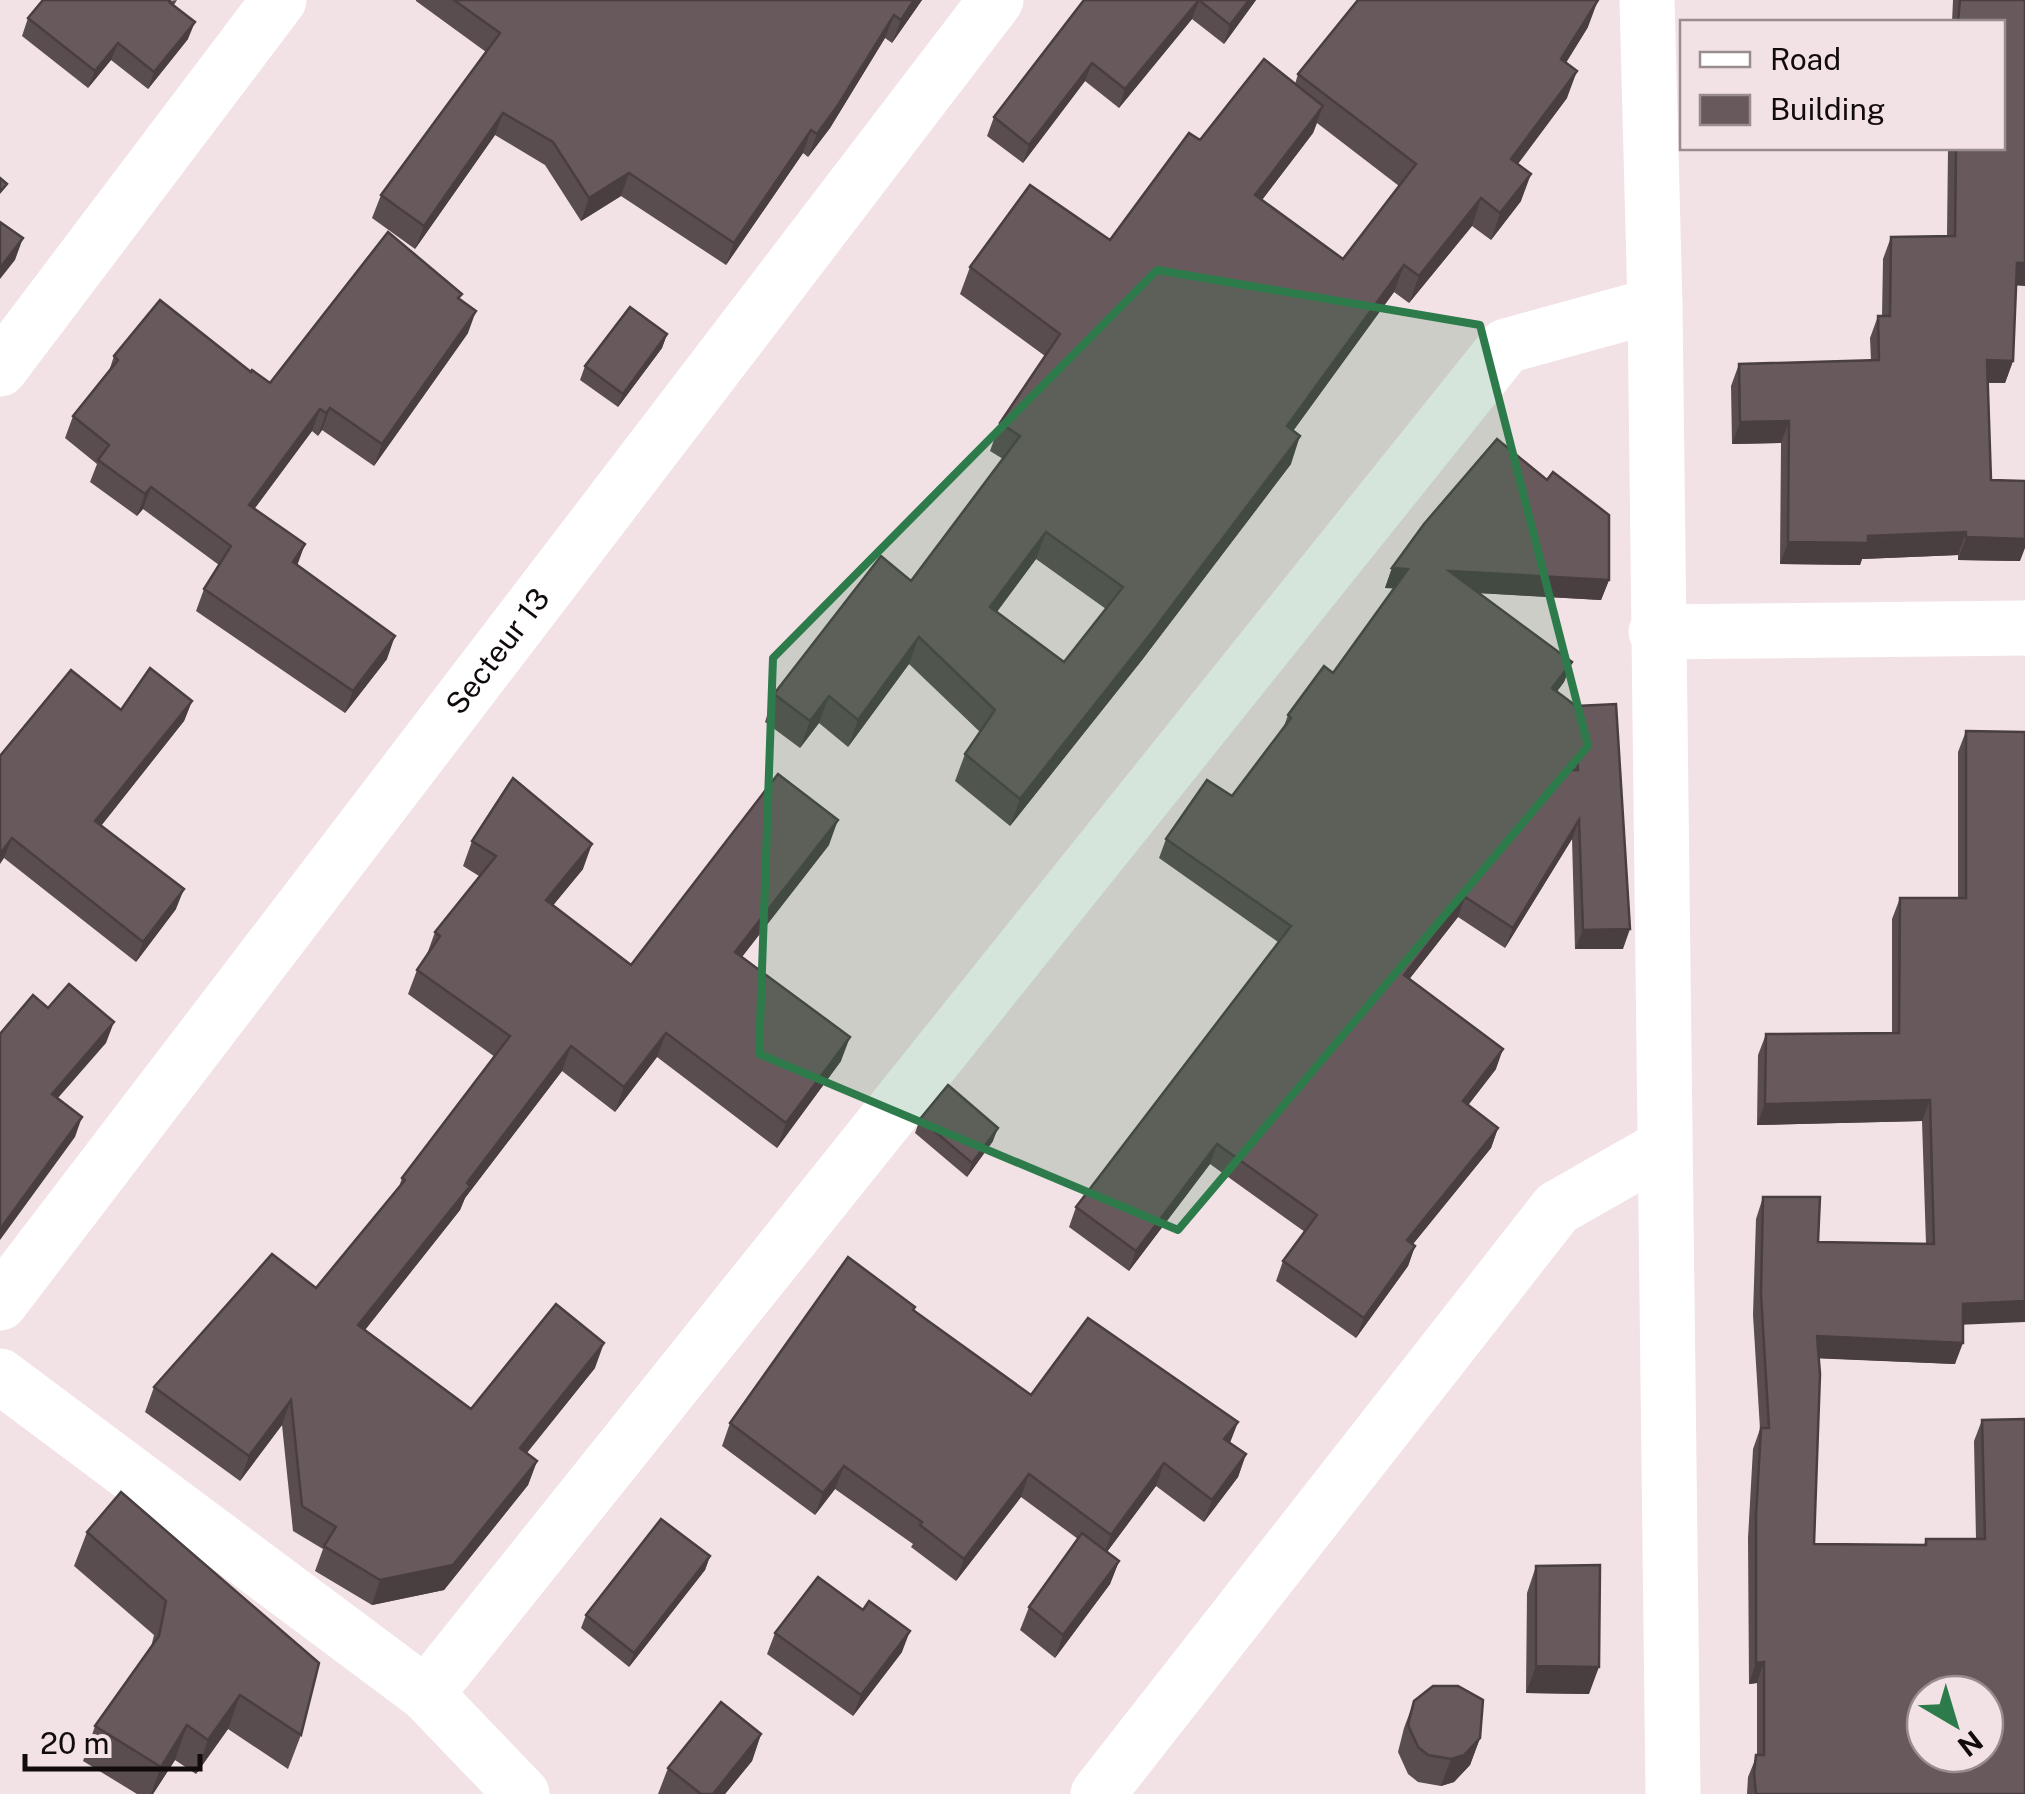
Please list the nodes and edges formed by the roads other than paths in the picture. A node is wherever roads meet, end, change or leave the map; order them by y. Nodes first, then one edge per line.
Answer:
1 (279, 0) edge
2 (996, 0) edge
3 (1648, 0) edge
4 (1655, 306) junction
5 (0, 369) edge
6 (2025, 628) edge
7 (1656, 632) junction
8 (1664, 1147) junction
9 (0, 1303) edge
10 (0, 1376) edge
11 (426, 1694) junction
12 (522, 1794) edge
13 (1098, 1794) edge
14 (1673, 1794) edge

1 - 5 street
2 - 9 street, Secteur 13
3 - 4 street
4 - 7 street
4 - 11 street
6 - 7 street
7 - 8 street
8 - 13 street
8 - 14 street
10 - 11 street
11 - 12 street

